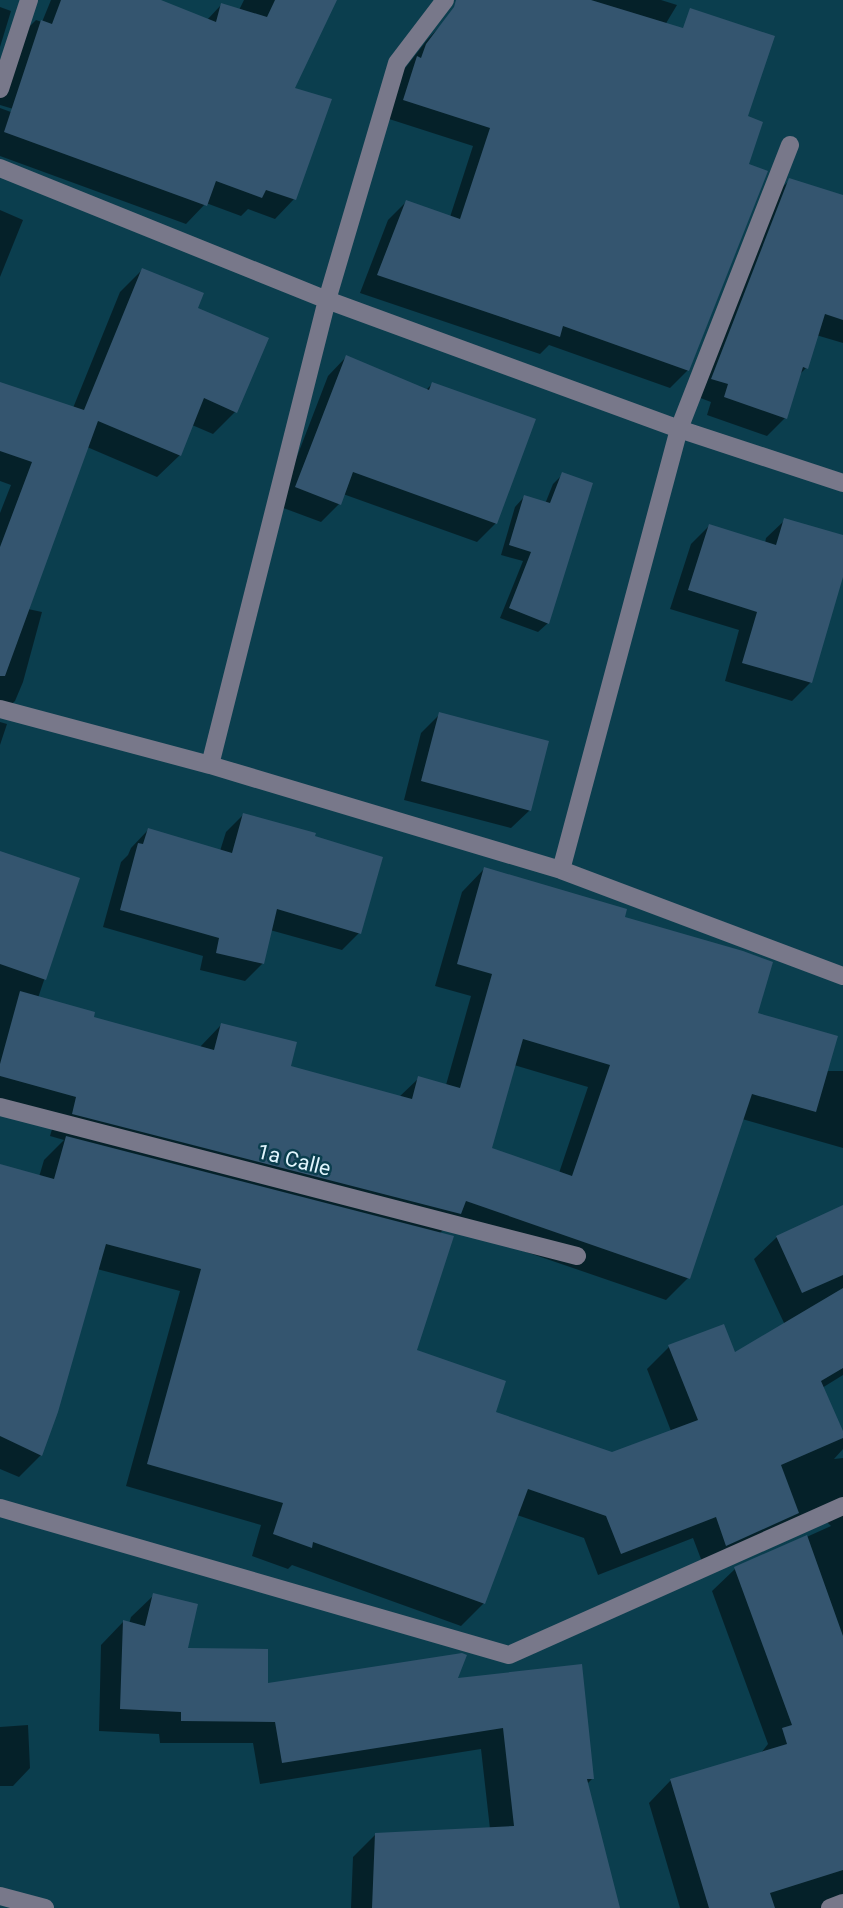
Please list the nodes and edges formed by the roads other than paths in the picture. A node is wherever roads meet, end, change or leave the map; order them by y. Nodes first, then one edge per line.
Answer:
1 (29, 0) edge
2 (445, 0) edge
3 (0, 89) edge
4 (790, 145) dead end
5 (0, 168) edge
6 (327, 300) junction
7 (679, 429) junction
8 (843, 483) edge
9 (0, 709) edge
10 (210, 765) junction
11 (561, 870) junction
12 (843, 975) edge
13 (0, 1107) edge
14 (577, 1256) dead end
15 (843, 1506) edge
16 (0, 1508) edge
17 (0, 1896) edge
18 (843, 1902) edge
19 (45, 1908) edge
20 (830, 1908) edge

1 - 3 street
2 - 6 street
4 - 7 street
5 - 6 street
6 - 7 street
6 - 10 street
7 - 8 street
7 - 11 street
9 - 10 street
10 - 11 street
11 - 12 street
13 - 14 street, 1a Calle
15 - 16 street
17 - 19 street
18 - 20 street

